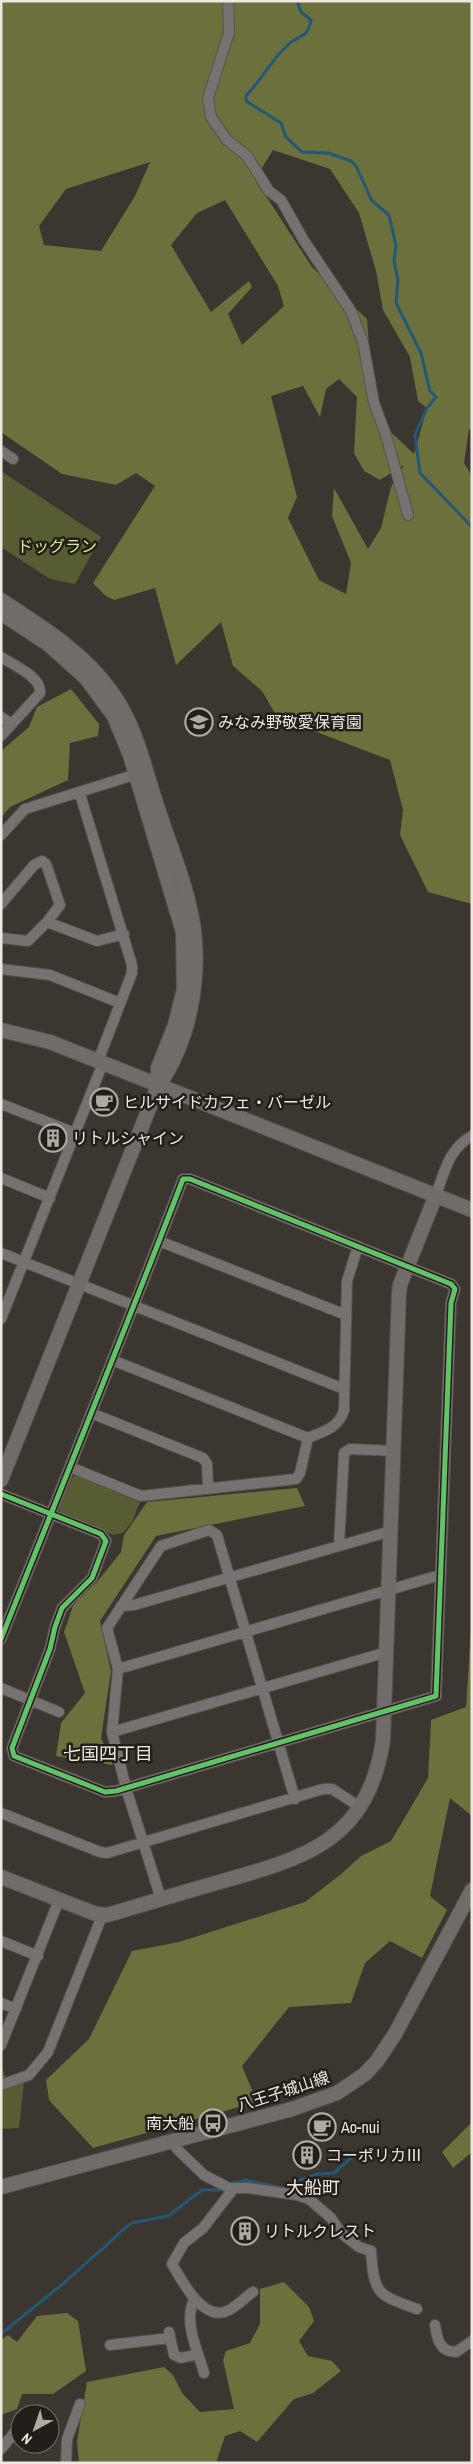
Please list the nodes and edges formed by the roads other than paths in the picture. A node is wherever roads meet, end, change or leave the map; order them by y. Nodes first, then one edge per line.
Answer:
1 (228, 1) edge
2 (1, 451) edge
3 (13, 459) dead end
4 (408, 515) dead end
5 (1, 600) edge
6 (1, 613) edge
7 (1, 657) edge
8 (1, 717) edge
9 (12, 724) junction
10 (1, 736) edge
11 (141, 773) junction
12 (80, 794) junction
13 (1, 835) edge
14 (1, 904) edge
15 (48, 922) junction
16 (124, 934) junction
17 (1, 938) edge
18 (1, 969) edge
19 (120, 1003) junction
20 (1, 1030) edge
21 (100, 1062) junction
22 (158, 1086) junction
23 (1, 1104) edge
24 (75, 1133) junction
25 (472, 1136) edge
26 (1, 1178) edge
27 (436, 1195) junction
28 (50, 1198) junction
29 (472, 1210) edge
30 (159, 1241) junction
31 (358, 1246) junction
32 (1, 1253) edge
33 (24, 1262) junction
34 (408, 1266) junction
35 (79, 1284) junction
36 (134, 1306) junction
37 (346, 1316) junction
38 (1, 1318) edge
39 (112, 1360) junction
40 (344, 1389) junction
41 (91, 1413) junction
42 (308, 1438) junction
43 (395, 1451) junction
44 (70, 1467) junction
45 (1, 1480) edge
46 (208, 1489) junction
47 (1, 1494) edge
48 (51, 1515) junction
49 (391, 1531) junction
50 (339, 1545) junction
51 (440, 1576) junction
52 (231, 1577) junction
53 (389, 1591) junction
54 (121, 1606) junction
55 (247, 1633) junction
56 (1, 1639) edge
57 (386, 1652) junction
58 (118, 1668) junction
59 (1, 1688) edge
60 (263, 1688) junction
61 (30, 1700) junction
62 (59, 1712) dead end
63 (385, 1712) junction
64 (112, 1732) junction
65 (279, 1743) junction
66 (126, 1788) junction
67 (295, 1799) junction
68 (360, 1806) junction
69 (1, 1813) edge
70 (143, 1843) junction
71 (1, 1877) edge
72 (472, 1890) edge
73 (161, 1899) junction
74 (59, 1900) junction
75 (102, 1916) junction
76 (1, 1942) edge
77 (38, 1956) junction
78 (1, 2004) edge
79 (16, 2009) junction
80 (1, 2045) edge
81 (1, 2085) edge
82 (173, 2140) junction
83 (2, 2184) edge
84 (232, 2188) junction
85 (253, 2292) dead end
86 (194, 2300) junction
87 (417, 2309) dead end
88 (434, 2325) dead end
89 (472, 2341) edge
90 (110, 2345) dead end
91 (198, 2354) junction
92 (204, 2373) dead end
93 (80, 2404) dead end
94 (10, 2438) edge
95 (1, 2449) edge
96 (66, 2463) edge

1 - 4 street
2 - 3 street
5 - 11 street
6 - 11 street
7 - 9 street
8 - 9 street
9 - 10 street
11 - 12 street
11 - 22 street
12 - 13 street
12 - 16 street
14 - 15 street
15 - 16 street
15 - 17 street
16 - 19 street
18 - 19 street
19 - 21 street
20 - 21 street
21 - 22 street
21 - 24 street
22 - 27 street
22 - 35 street
23 - 24 street
24 - 28 street
25 - 27 street
26 - 28 street
27 - 29 street
27 - 34 street
28 - 33 street
30 - 31 street
30 - 36 street
30 - 37 street
31 - 34 street
31 - 37 street
32 - 33 street
33 - 35 street
33 - 38 street
34 - 43 street
34 - 51 street
35 - 36 street
35 - 45 street
36 - 39 street
36 - 40 street
37 - 40 street
39 - 41 street
39 - 42 street
40 - 42 street
41 - 44 street
41 - 46 street
42 - 46 street
43 - 49 street
43 - 50 street
44 - 46 street
44 - 48 street
47 - 48 street
48 - 56 street
48 - 61 street
49 - 50 street
49 - 53 street
50 - 52 street
51 - 53 street
51 - 63 street
52 - 54 street
52 - 54 street
52 - 55 street
53 - 55 street
53 - 57 street
54 - 58 street
55 - 58 street
55 - 60 street
57 - 60 street
57 - 63 street
58 - 64 street
59 - 61 street
60 - 64 street
60 - 65 street
61 - 62 street
61 - 66 street
63 - 65 street
63 - 68 street
64 - 66 street
65 - 66 street
65 - 67 street
66 - 70 street
67 - 68 street
67 - 70 street
68 - 73 street
69 - 70 street
70 - 73 street
71 - 74 street
72 - 82 street, 八王子城山線
73 - 75 street
74 - 75 street
74 - 77 street
75 - 81 street
76 - 77 street
77 - 79 street
78 - 79 street
79 - 80 street
82 - 83 street, 八王子城山線
82 - 84 street
84 - 86 street
84 - 87 street
85 - 86 street
86 - 91 street
88 - 89 street
90 - 91 street
91 - 92 street
93 - 96 street
94 - 95 street

